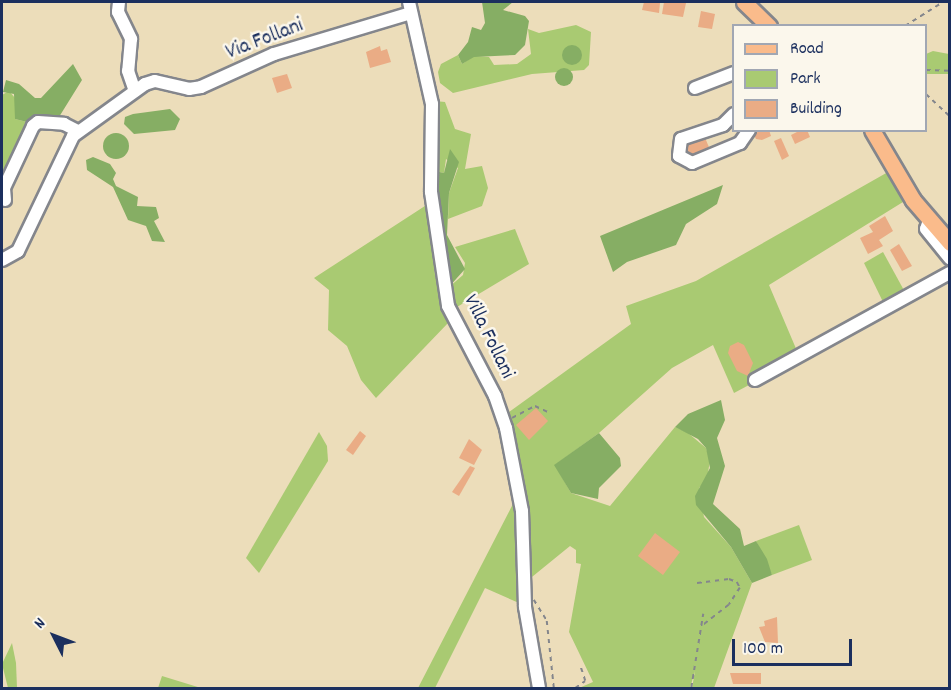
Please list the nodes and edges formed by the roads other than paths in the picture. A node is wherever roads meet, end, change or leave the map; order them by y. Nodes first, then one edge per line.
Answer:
1 (119, 2) edge
2 (744, 2) edge
3 (410, 7) edge
4 (767, 24) edge
5 (732, 74) edge
6 (695, 88) dead end
7 (135, 91) junction
8 (732, 116) edge
9 (78, 131) junction
10 (748, 132) edge
11 (873, 132) edge
12 (5, 200) dead end
13 (929, 220) junction
14 (950, 243) edge
15 (950, 259) edge
16 (2, 260) edge
17 (950, 273) edge
18 (755, 380) dead end
19 (539, 688) edge

1 - 7 street
2 - 4 main road
3 - 7 street, Via Follani
3 - 19 street, Villa Follani
5 - 6 street
7 - 9 street, Via Follani
8 - 10 street
9 - 12 street
9 - 16 street, Via Follani
11 - 13 main road
13 - 14 main road
13 - 15 street
17 - 18 street

